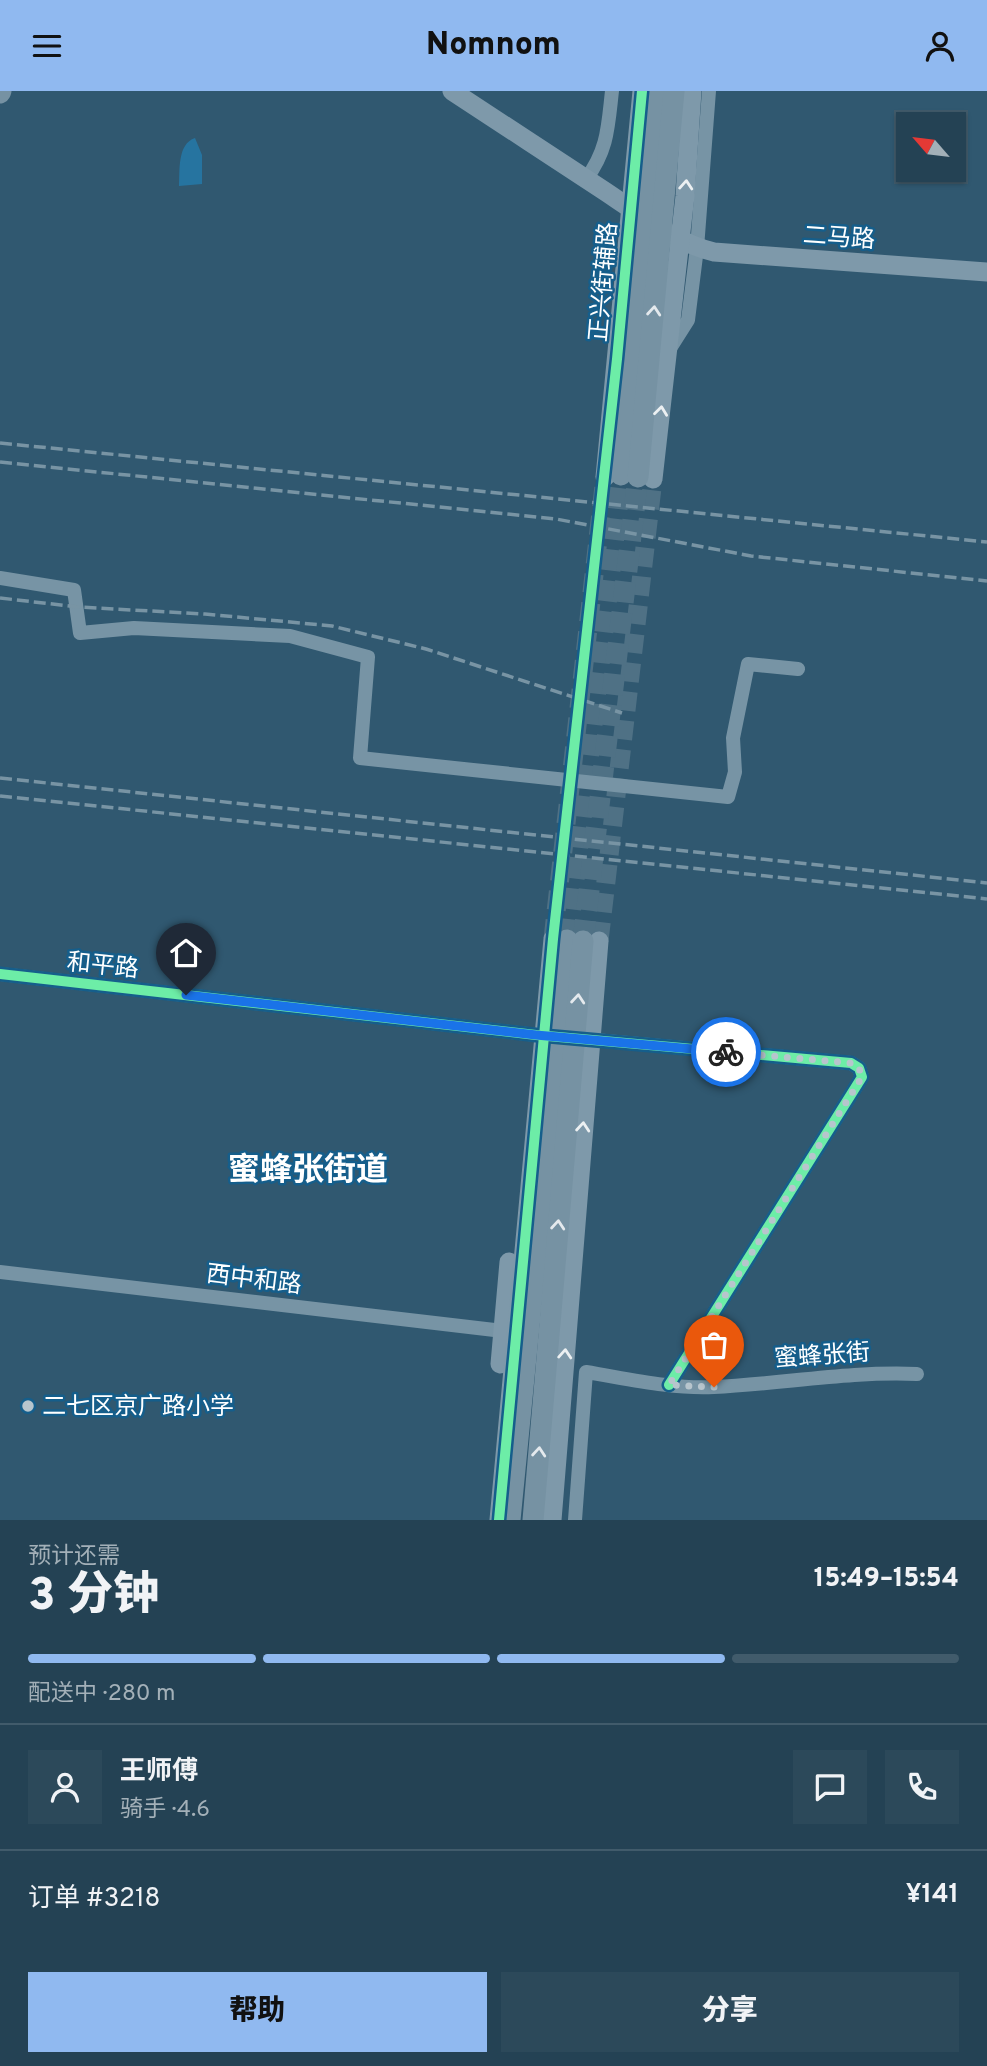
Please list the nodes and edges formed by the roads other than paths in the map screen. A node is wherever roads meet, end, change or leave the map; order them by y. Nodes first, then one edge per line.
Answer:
1 (452, 91) edge
2 (612, 91) edge
3 (642, 91) edge
4 (658, 91) edge
5 (674, 91) edge
6 (692, 91) edge
7 (709, 91) edge
8 (586, 179) junction
9 (693, 246) junction
10 (987, 272) edge
11 (668, 351) junction
12 (629, 477) junction
13 (0, 578) edge
14 (798, 669) dead end
15 (575, 940) junction
16 (0, 974) edge
17 (533, 1035) junction
18 (0, 1272) edge
19 (503, 1331) junction
20 (918, 1374) dead end
21 (669, 1385) junction
22 (489, 1520) edge
23 (499, 1520) edge
24 (510, 1520) edge
25 (533, 1520) edge
26 (552, 1520) edge
27 (575, 1520) edge

1 - 8 street
2 - 8 street
3 - 12 street, 正兴街辅路
4 - 12 main road
12 -> 5 main road
11 -> 6 street
7 - 9 street
8 - 9 street
9 - 10 street, 二马路
9 - 11 street
12 -> 11 street
13 - 14 street
15 - 23 street
15 - 24 main road
25 -> 15 main road
26 -> 15 street
16 - 17 street, 和平路
17 - 19 street
17 - 21 street, 和平路
18 - 19 street, 西中和路
19 - 22 street
20 - 21 street, 蜜蜂张街
21 - 27 street, 蜜蜂张街

